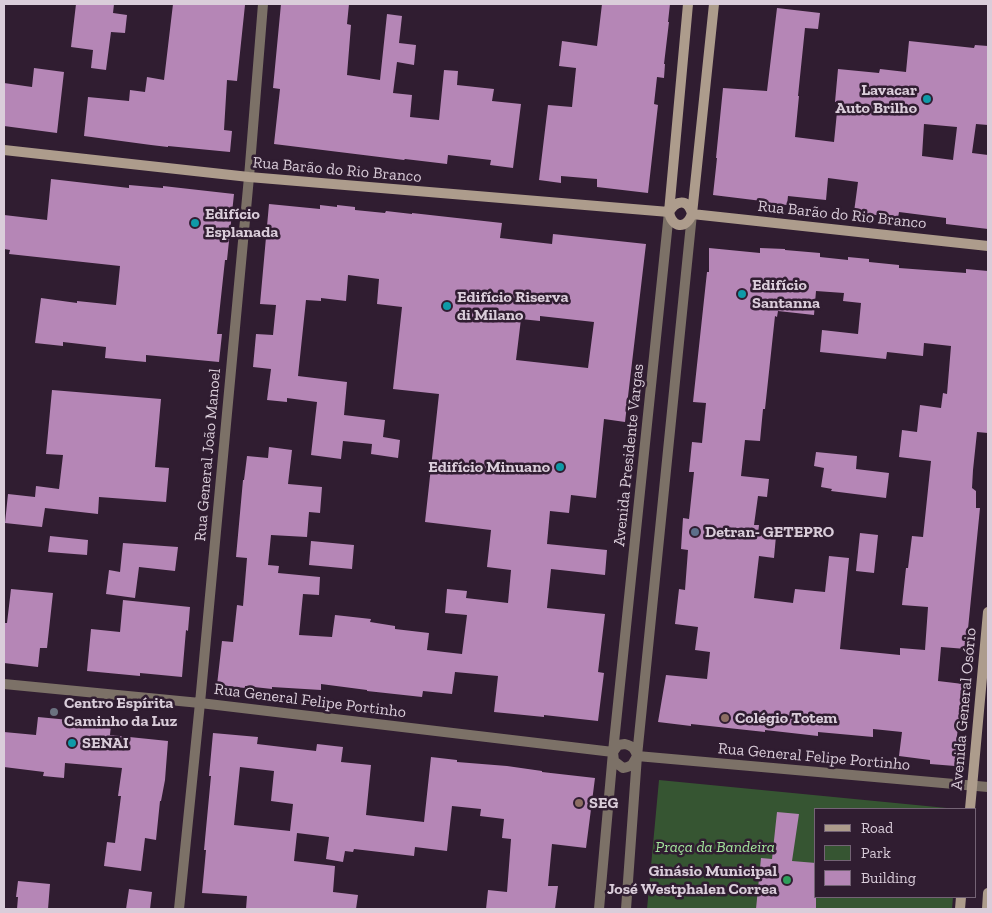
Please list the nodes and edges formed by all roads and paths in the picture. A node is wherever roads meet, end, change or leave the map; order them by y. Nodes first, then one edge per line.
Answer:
1 (263, 4) edge
2 (688, 4) edge
3 (714, 4) edge
4 (4, 150) edge
5 (249, 177) junction
6 (669, 212) junction
7 (692, 214) junction
8 (988, 246) edge
9 (988, 612) edge
10 (4, 684) edge
11 (200, 703) junction
12 (613, 752) junction
13 (637, 756) junction
14 (972, 785) junction
15 (988, 787) edge
16 (970, 808) edge
17 (988, 893) edge
18 (180, 909) edge
19 (599, 909) edge
20 (626, 909) edge
21 (987, 909) edge

1 - 5 street, Rua General João Manoel
2 - 6 main road, Avenida Presidente Vargas
3 - 7 main road
4 - 5 main road, Rua Barão do Rio Branco
5 - 6 main road, Rua Barão do Rio Branco
5 - 11 street, Rua General João Manoel
6 - 7 main road, Rua Barão do Rio Branco
6 - 12 street, Avenida Presidente Vargas
7 - 8 main road, Rua Barão do Rio Branco
7 - 13 street
9 - 14 main road, Avenida General Osório
10 - 11 street, Rua General Felipe Portinho
11 - 12 street, Rua General Felipe Portinho
11 - 18 street, Rua General João Manoel
12 - 13 street, Rua General Felipe Portinho
12 - 13 street
12 - 19 street, Avenida Presidente Vargas
13 - 14 street, Rua General Felipe Portinho
13 - 20 street
14 - 15 street, Rua General Felipe Portinho
14 - 16 main road, Avenida General Osório
17 - 21 main road

